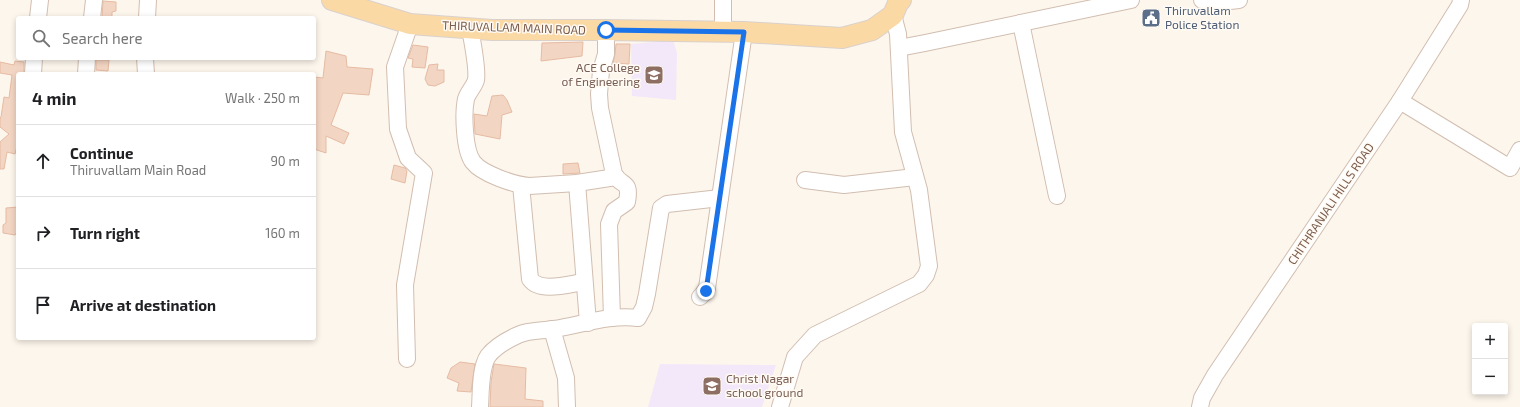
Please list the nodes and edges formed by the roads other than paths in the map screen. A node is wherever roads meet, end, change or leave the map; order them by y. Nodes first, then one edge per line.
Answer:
1 (40, 0) edge
2 (94, 0) edge
3 (148, 0) edge
4 (332, 0) edge
5 (723, 0) edge
6 (1131, 0) edge
7 (1202, 0) edge
8 (1239, 0) edge
9 (1461, 0) edge
10 (897, 8) edge
11 (38, 16) edge
12 (92, 16) edge
13 (147, 16) edge
14 (1021, 23) junction
15 (410, 24) junction
16 (470, 28) junction
17 (606, 30) junction
18 (722, 32) junction
19 (744, 32) junction
20 (899, 48) junction
21 (34, 60) edge
22 (87, 60) edge
23 (145, 60) edge
24 (33, 72) edge
25 (86, 72) edge
26 (146, 72) edge
27 (1400, 100) junction
28 (1520, 150) edge
29 (616, 177) junction
30 (915, 178) junction
31 (805, 180) dead end
32 (577, 183) junction
33 (521, 185) junction
34 (1057, 196) dead end
35 (720, 198) junction
36 (584, 282) junction
37 (700, 297) dead end
38 (612, 318) junction
39 (588, 323) junction
40 (552, 329) junction
41 (407, 359) dead end
42 (480, 407) edge
43 (568, 407) edge
44 (780, 407) edge
45 (1200, 407) edge

1 - 11 street
2 - 12 street
3 - 13 street
4 - 15 main road, THIRUVALLAM MAIN ROAD
5 - 18 street
6 - 14 street
7 - 8 street
9 - 27 street, CHITHRANJALI HILLS ROAD
10 - 19 main road, THIRUVALLAM MAIN ROAD
10 - 20 street
14 - 20 street
14 - 34 street
15 - 16 main road, THIRUVALLAM MAIN ROAD
15 - 41 street
16 - 17 main road, THIRUVALLAM MAIN ROAD
16 - 33 street
17 - 18 main road, THIRUVALLAM MAIN ROAD
17 - 29 street
18 - 19 main road, THIRUVALLAM MAIN ROAD
19 - 35 street
20 - 30 street
21 - 24 street
22 - 25 street
23 - 26 street
27 - 28 street
27 - 45 street, CHITHRANJALI HILLS ROAD
29 - 32 street
29 - 38 street
30 - 31 street
30 - 44 street
32 - 33 street
32 - 36 street
33 - 36 street
35 - 37 street
35 - 38 street
36 - 39 street
38 - 39 street
39 - 40 street
40 - 42 street
40 - 43 street

